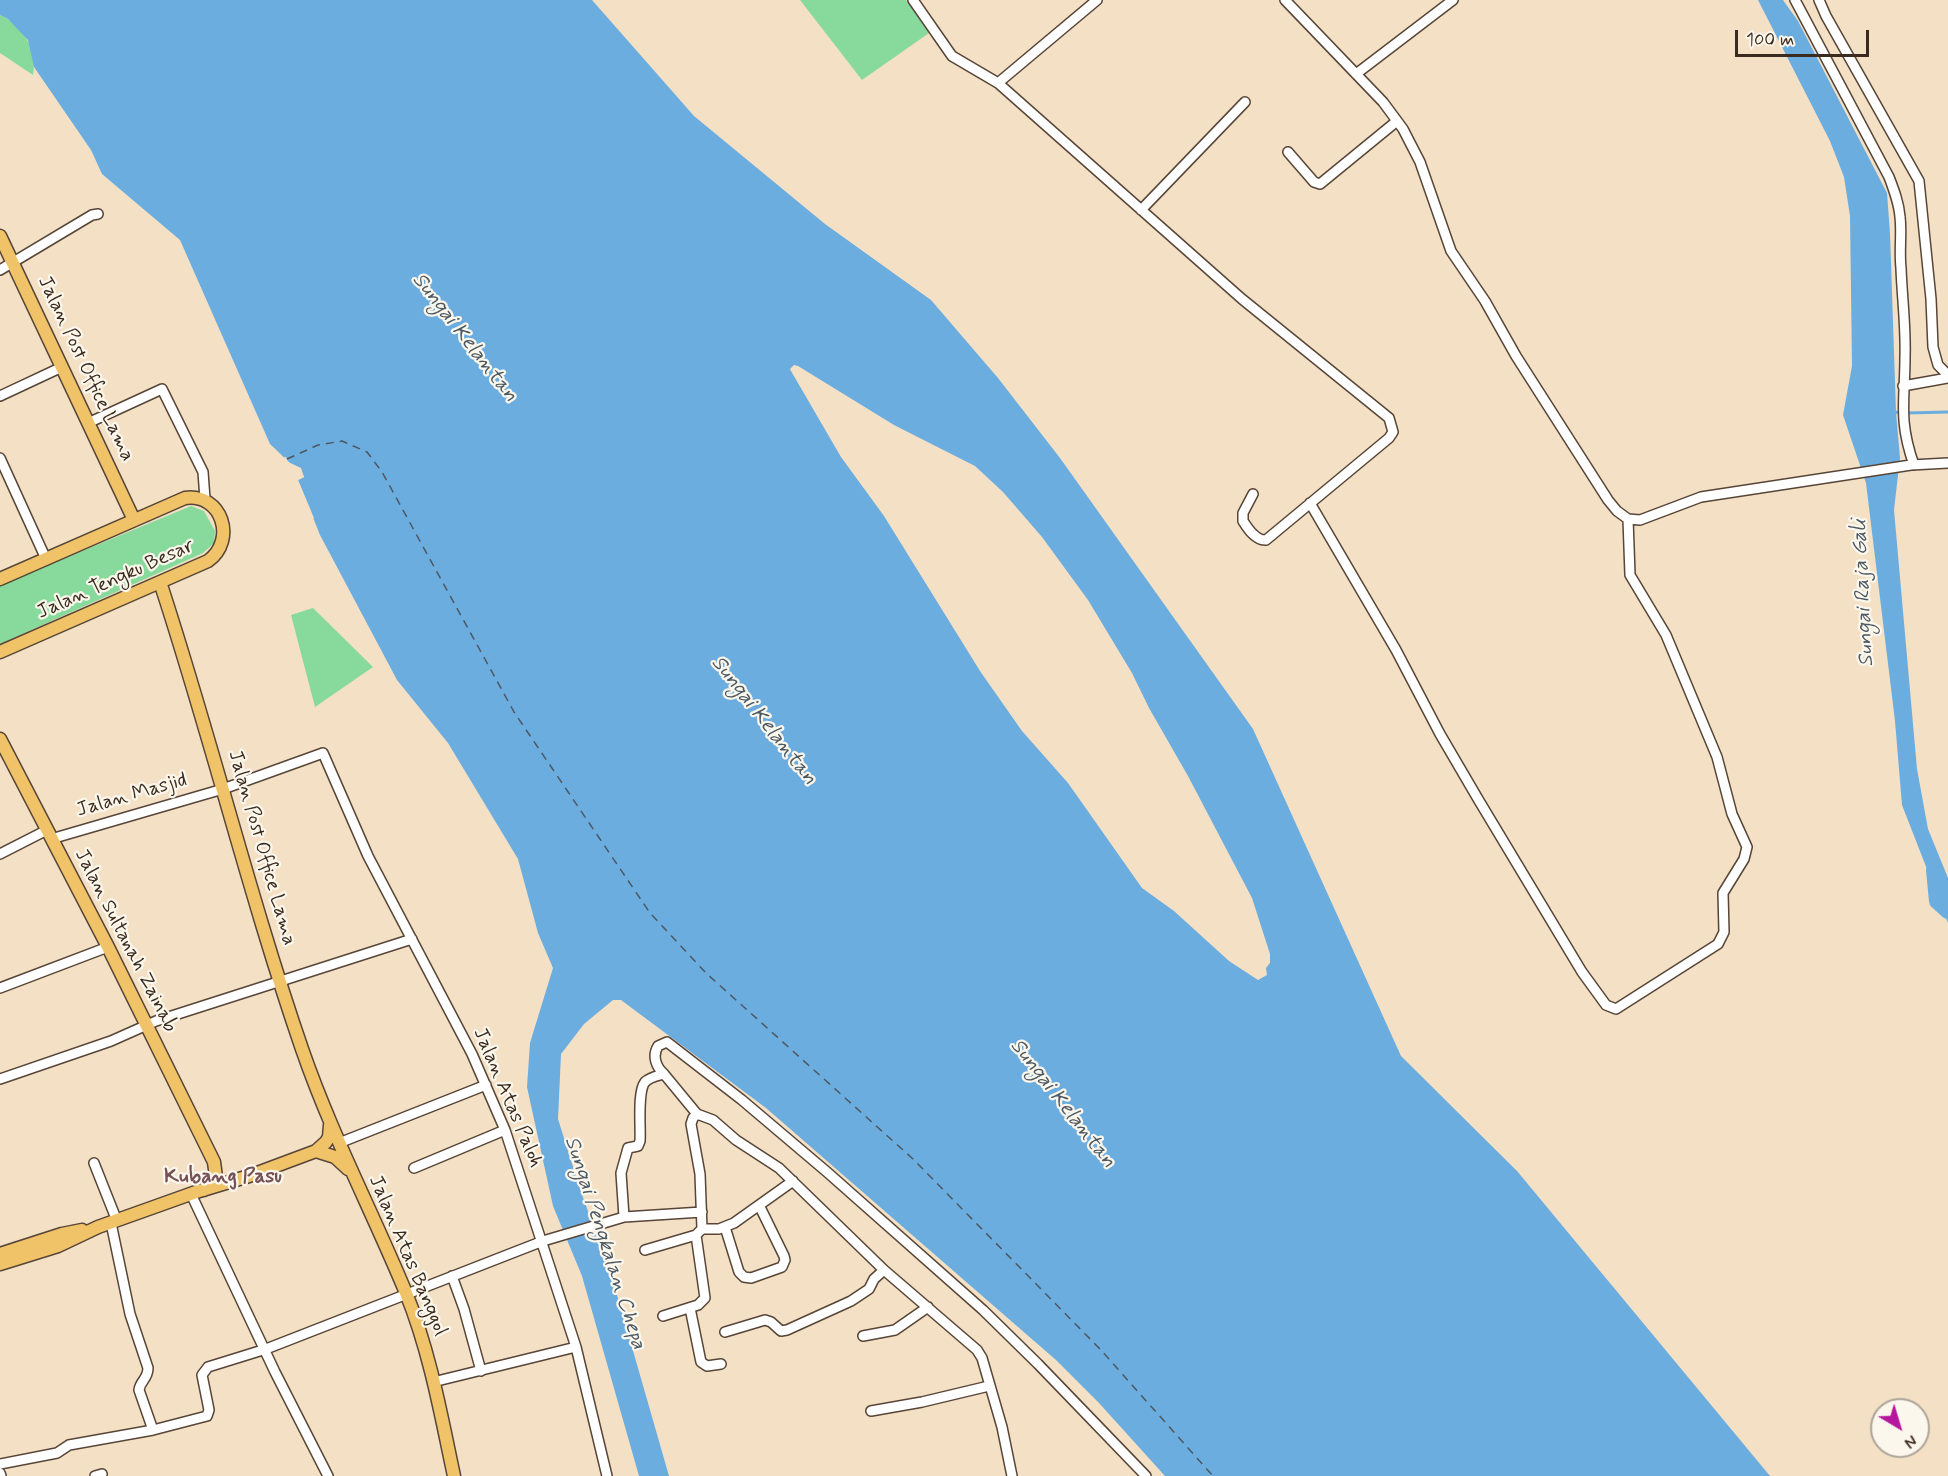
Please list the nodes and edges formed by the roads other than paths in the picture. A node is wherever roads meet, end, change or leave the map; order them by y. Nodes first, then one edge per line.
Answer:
1 (913, 0) edge
2 (1097, 0) edge
3 (1285, 0) edge
4 (1453, 0) edge
5 (1795, 0) edge
6 (1819, 0) edge
7 (1356, 74) junction
8 (998, 83) junction
9 (1245, 102) dead end
10 (1397, 121) junction
11 (1288, 152) dead end
12 (1141, 210) junction
13 (98, 214) dead end
14 (0, 236) edge
15 (12, 262) junction
16 (0, 270) edge
17 (62, 367) junction
18 (1948, 376) edge
19 (1903, 386) junction
20 (0, 396) edge
21 (88, 423) junction
22 (0, 458) edge
23 (1948, 463) edge
24 (1912, 465) junction
25 (1253, 494) dead end
26 (205, 499) junction
27 (1310, 503) junction
28 (1628, 519) junction
29 (134, 520) junction
30 (46, 559) junction
31 (0, 579) edge
32 (160, 582) junction
33 (0, 652) edge
34 (0, 739) edge
35 (323, 753) joint
36 (223, 789) junction
37 (49, 834) junction
38 (0, 854) edge
39 (412, 939) junction
40 (108, 947) junction
41 (281, 981) junction
42 (0, 988) edge
43 (147, 1026) junction
44 (663, 1074) junction
45 (0, 1079) edge
46 (486, 1085) junction
47 (697, 1114) junction
48 (330, 1124) junction
49 (505, 1131) junction
50 (339, 1143) junction
51 (315, 1151) junction
52 (214, 1162) junction
53 (94, 1163) dead end
54 (414, 1168) dead end
55 (351, 1173) junction
56 (249, 1176) junction
57 (793, 1181) junction
58 (204, 1190) junction
59 (191, 1194) junction
60 (759, 1205) junction
61 (702, 1212) junction
62 (624, 1217) junction
63 (114, 1222) junction
64 (98, 1227) junction
65 (725, 1227) junction
66 (699, 1232) junction
67 (543, 1241) junction
68 (645, 1251) dead end
69 (0, 1254) edge
70 (0, 1264) edge
71 (884, 1270) junction
72 (452, 1276) junction
73 (406, 1295) junction
74 (928, 1307) junction
75 (690, 1308) junction
76 (663, 1316) dead end
77 (725, 1332) dead end
78 (862, 1336) dead end
79 (576, 1347) junction
80 (266, 1348) junction
81 (721, 1364) dead end
82 (481, 1371) junction
83 (433, 1382) junction
84 (989, 1386) junction
85 (871, 1411) dead end
86 (153, 1430) junction
87 (0, 1464) edge
88 (450, 1475) edge
89 (328, 1476) edge
90 (607, 1476) edge
91 (1012, 1476) edge
92 (1146, 1476) edge

1 - 8 street
2 - 8 street
3 - 7 street
4 - 7 street
5 - 19 street
6 - 18 street
7 - 10 street
8 - 12 street
9 - 12 street
10 - 11 street
10 - 28 street
12 - 27 street
13 - 15 street
14 - 15 main road, Jalan Post Office Lama
15 - 16 street
15 - 17 main road, Jalan Post Office Lama
17 - 20 street
17 - 21 main road, Jalan Post Office Lama
18 - 19 street
19 - 24 street
21 - 26 street
21 - 29 main road, Jalan Post Office Lama
22 - 30 street
23 - 24 street
24 - 28 street
25 - 27 street
26 - 29 main road
26 - 32 main road, Jalan Tengku Besar
27 - 28 street
29 - 30 main road
30 - 31 main road
32 - 33 main road, Jalan Tengku Besar
32 - 36 main road, Jalan Post Office Lama
34 - 37 main road, Jalan Sultanah Zainab
35 - 36 street, Jalan Masjid
35 - 39 street, Jalan Atas Paloh
36 - 37 street, Jalan Masjid
36 - 41 main road, Jalan Post Office Lama
37 - 38 street, Jalan Masjid
37 - 40 main road, Jalan Sultanah Zainab
39 - 41 street
39 - 46 street, Jalan Atas Paloh
40 - 42 street
40 - 43 main road, Jalan Sultanah Zainab
41 - 43 street
41 - 48 main road, Jalan Post Office Lama
43 - 45 street
43 - 52 main road, Jalan Sultanah Zainab
44 - 47 street
44 - 62 street
44 - 92 street
46 - 49 street, Jalan Atas Paloh
46 - 50 street
47 - 57 street
47 - 61 street
48 - 50 main road, Jalan Atas Banggol
48 - 51 main road
49 - 54 street
49 - 67 street, Jalan Atas Paloh
50 - 55 main road, Jalan Atas Banggol
51 - 55 main road
51 - 56 main road
52 - 56 main road
52 - 58 main road
53 - 63 street
55 - 73 main road, Jalan Atas Banggol
56 - 58 main road
57 - 60 street
57 - 71 street
58 - 59 main road
59 - 63 main road
59 - 80 street
60 - 65 street
60 - 65 street
61 - 62 street
61 - 66 street
62 - 67 street
63 - 64 main road
63 - 86 street
64 - 69 main road
64 - 70 main road
65 - 66 street
66 - 68 street
66 - 75 street
67 - 72 street
67 - 79 street, Jalan Atas Paloh
71 - 74 street
71 - 77 street
72 - 73 street
72 - 82 street
73 - 80 street
73 - 83 main road, Jalan Atas Banggol
74 - 78 street
74 - 84 street
75 - 76 street
75 - 81 street
79 - 82 street
79 - 90 street, Jalan Atas Paloh
80 - 86 street
80 - 89 street
82 - 83 street
83 - 88 main road, Jalan Atas Banggol
84 - 85 street
84 - 91 street
86 - 87 street

